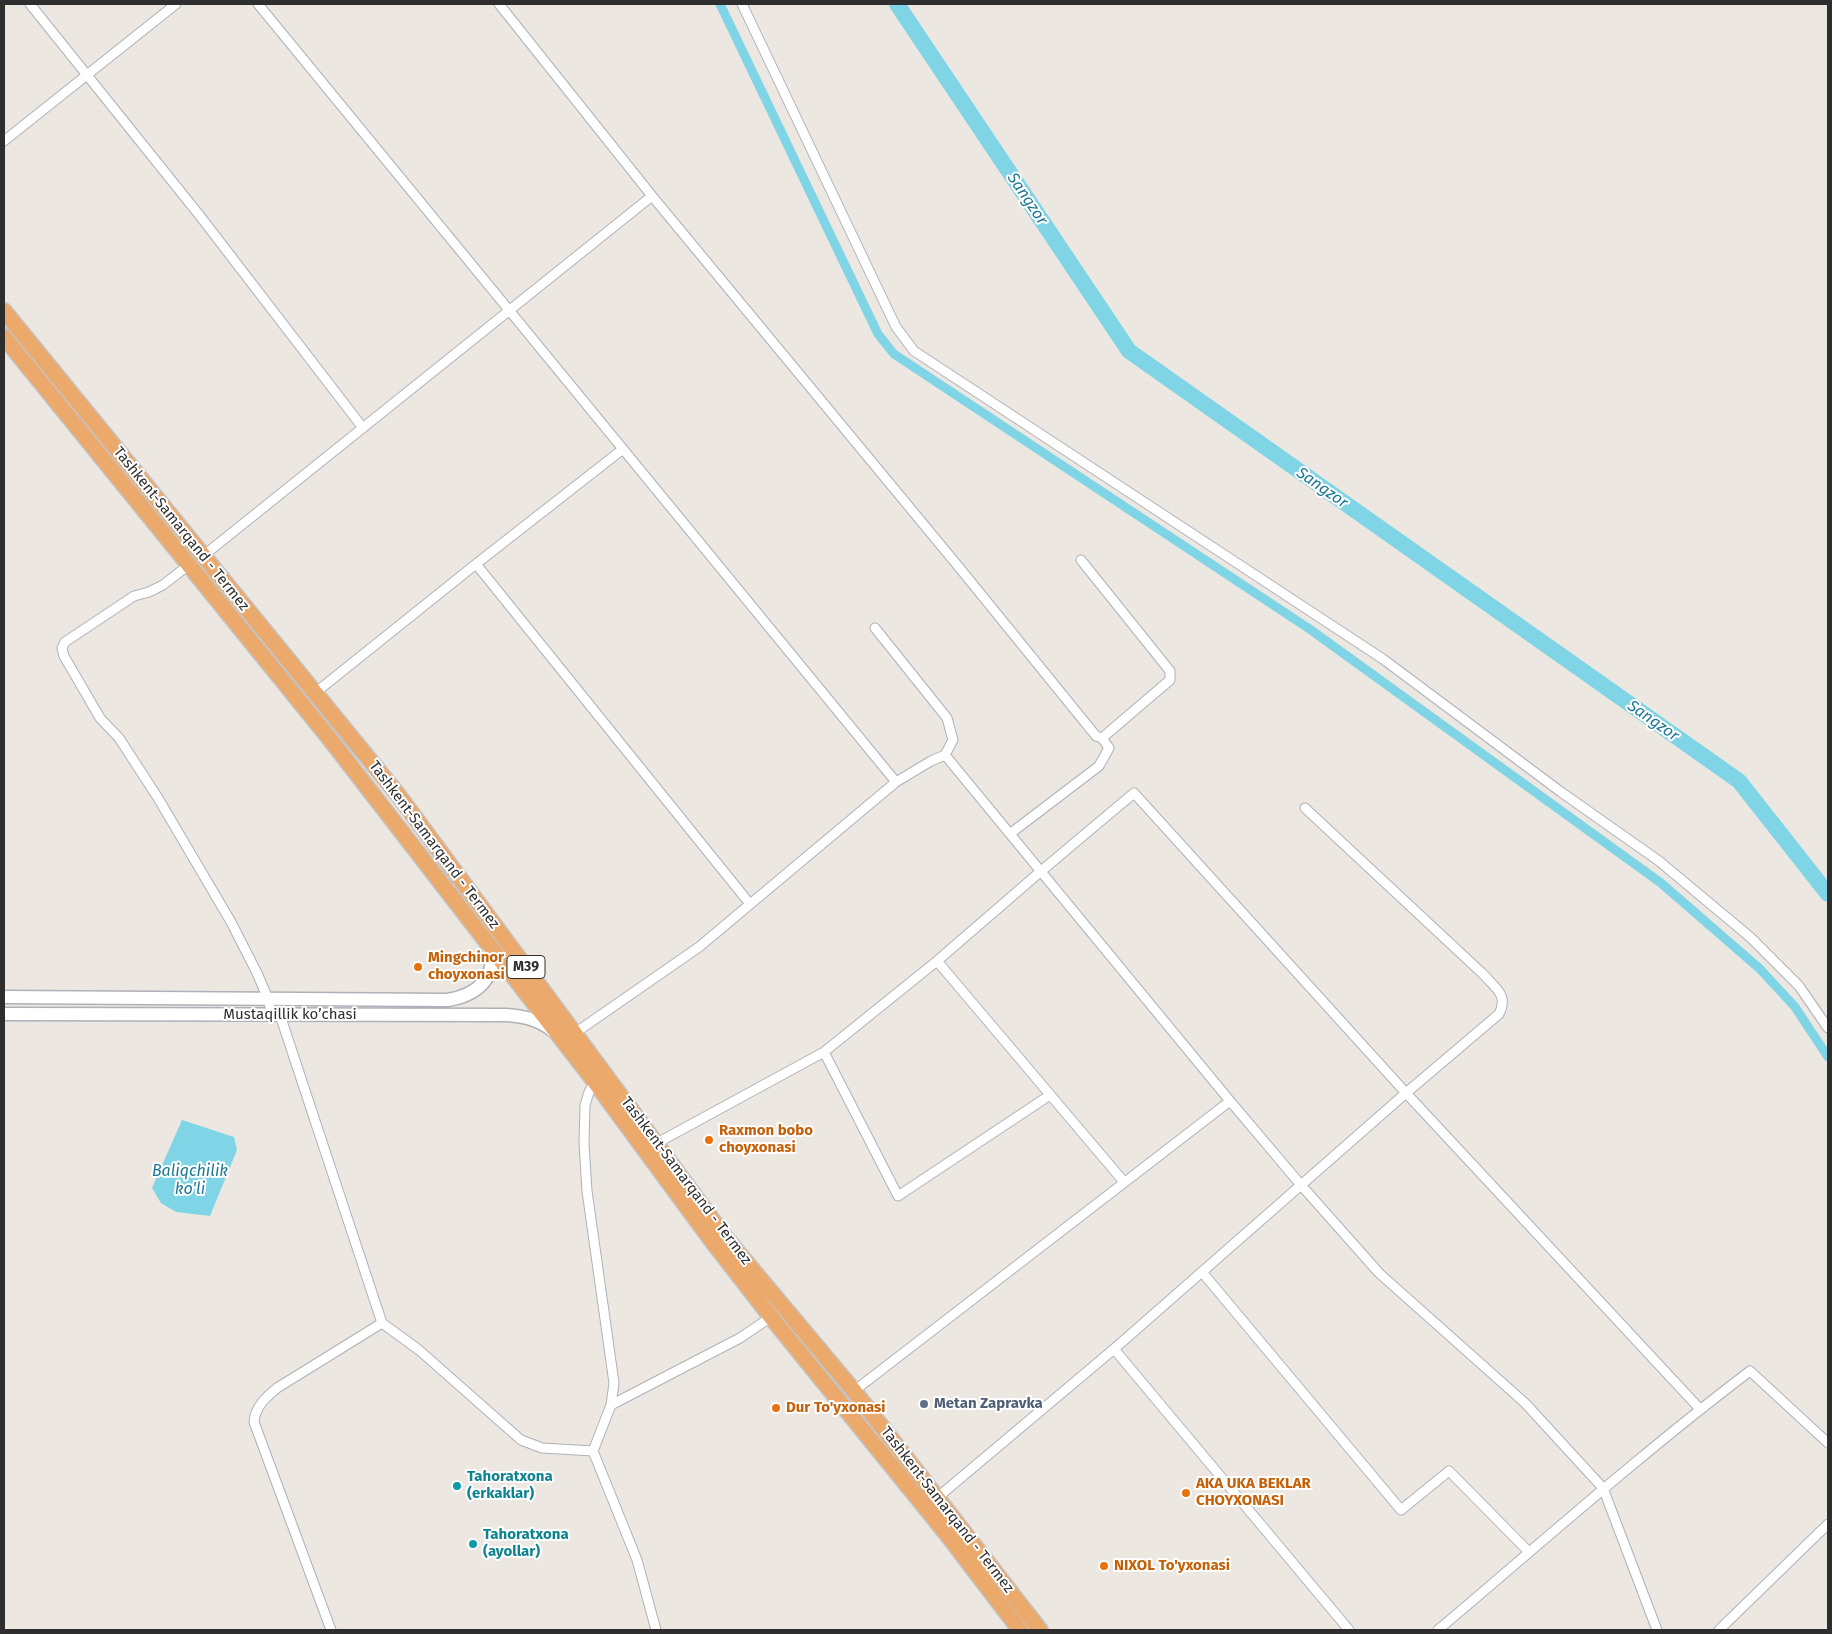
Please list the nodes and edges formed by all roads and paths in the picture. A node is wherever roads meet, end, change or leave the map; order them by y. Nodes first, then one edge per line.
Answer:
1 (30, 4) edge
2 (176, 4) edge
3 (258, 4) edge
4 (499, 4) edge
5 (742, 4) edge
6 (87, 76) junction
7 (4, 141) edge
8 (652, 196) junction
9 (4, 311) edge
10 (509, 312) junction
11 (4, 337) edge
12 (59, 378) junction
13 (47, 390) junction
14 (363, 428) junction
15 (623, 449) junction
16 (203, 556) junction
17 (1081, 560) dead end
18 (190, 564) junction
19 (476, 564) junction
20 (876, 628) dead end
21 (315, 693) junction
22 (340, 725) junction
23 (326, 734) junction
24 (1102, 738) junction
25 (945, 755) junction
26 (896, 782) junction
27 (1305, 808) dead end
28 (1011, 833) junction
29 (1040, 872) junction
30 (750, 904) junction
31 (485, 939) junction
32 (937, 962) junction
33 (4, 997) edge
34 (268, 999) junction
35 (4, 1014) edge
36 (276, 1015) junction
37 (1828, 1028) edge
38 (571, 1039) junction
39 (824, 1052) junction
40 (595, 1082) junction
41 (1406, 1093) junction
42 (1050, 1095) junction
43 (1230, 1101) junction
44 (657, 1143) junction
45 (1124, 1182) junction
46 (1301, 1185) junction
47 (1202, 1272) junction
48 (771, 1317) junction
49 (382, 1323) junction
50 (1114, 1349) junction
51 (854, 1392) junction
52 (611, 1405) junction
53 (1700, 1409) junction
54 (1828, 1443) edge
55 (593, 1451) junction
56 (1603, 1488) junction
57 (938, 1497) junction
58 (1828, 1524) edge
59 (1529, 1552) junction
60 (331, 1630) edge
61 (656, 1630) edge
62 (1020, 1630) edge
63 (1040, 1630) edge
64 (1349, 1630) edge
65 (1438, 1630) edge
66 (1657, 1630) edge
67 (1719, 1630) edge

1 - 6 street
2 - 6 street
3 - 10 street
4 - 8 street
5 - 37 street
6 - 7 street
6 - 14 street
8 - 10 street
8 - 24 street
9 - 12 highway, Tashkent-Samarqand - Termez / M39
10 - 14 street
10 - 15 street
11 - 13 highway, Tashkent-Samarqand - Termez / M39
12 - 13 highway
12 - 16 highway, Tashkent-Samarqand - Termez / M39
13 - 18 highway, Tashkent-Samarqand - Termez / M39
14 - 16 street
15 - 19 street
15 - 26 street
16 - 21 highway, Tashkent-Samarqand - Termez / M39
17 - 24 street
18 - 23 highway, Tashkent-Samarqand - Termez / M39
18 - 34 street
19 - 21 street
19 - 30 street
20 - 25 street
21 - 22 highway, Tashkent-Samarqand - Termez / M39
22 - 23 highway
22 - 38 highway, Tashkent-Samarqand - Termez / M39
23 - 31 highway, Tashkent-Samarqand - Termez / M39
24 - 28 street
25 - 26 street
25 - 28 street
26 - 30 street
27 - 41 street
28 - 29 street
29 - 32 street
29 - 41 street
29 - 43 street
30 - 38 street
31 - 34 main road, Mustaqillik ko’chasi
31 - 38 highway, Tashkent-Samarqand - Termez / M39
32 - 39 street
32 - 42 street
33 - 34 main road, Mustaqillik ko’chasi
34 - 36 street
35 - 36 main road, Mustaqillik ko’chasi
36 - 38 main road, Mustaqillik ko’chasi
36 - 49 street
38 - 40 highway, Tashkent-Samarqand - Termez / M39
38 - 44 highway, Tashkent-Samarqand - Termez / M39
39 - 42 street
39 - 44 street
40 - 48 highway, Tashkent-Samarqand - Termez / M39
40 - 52 street
41 - 46 street
41 - 53 street
42 - 45 street
43 - 45 street
43 - 46 street
44 - 51 highway, Tashkent-Samarqand - Termez / M39
45 - 51 street
46 - 47 street
46 - 56 street
47 - 50 street
47 - 59 street
48 - 52 street
48 - 62 highway, Tashkent-Samarqand - Termez / M39
49 - 55 street
49 - 60 street
50 - 57 street
50 - 64 street
51 - 57 highway, Tashkent-Samarqand - Termez / M39
52 - 55 street
53 - 54 street
53 - 56 street
55 - 61 street
56 - 59 street
56 - 66 street
57 - 63 highway, Tashkent-Samarqand - Termez / M39
58 - 67 street
59 - 65 street

